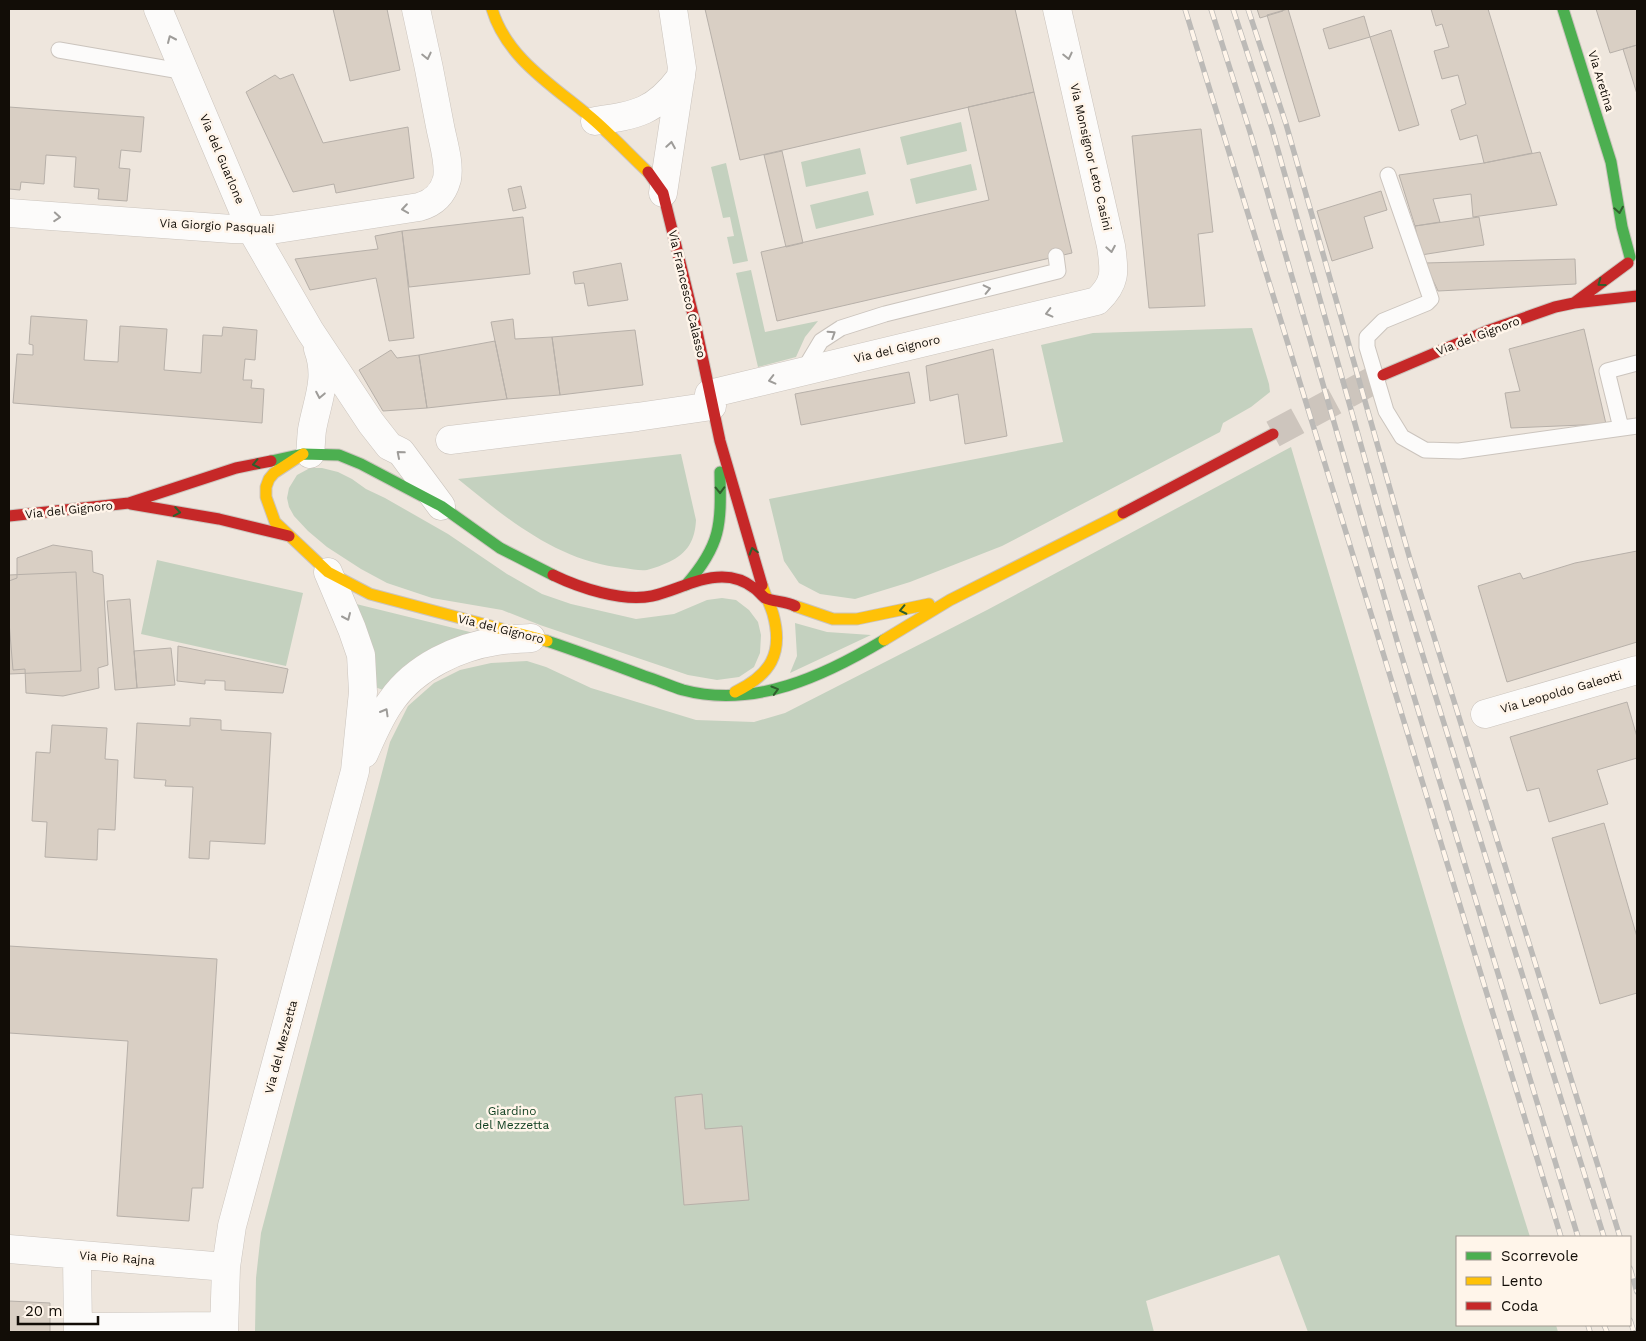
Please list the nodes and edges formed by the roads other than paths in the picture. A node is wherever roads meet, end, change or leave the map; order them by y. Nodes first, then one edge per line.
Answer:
1 (158, 9) edge
2 (416, 9) edge
3 (492, 9) edge
4 (673, 9) edge
5 (1057, 9) edge
6 (1563, 9) edge
7 (59, 50) dead end
8 (186, 72) junction
9 (682, 76) junction
10 (595, 121) junction
11 (1611, 162) junction
12 (1388, 175) dead end
13 (1627, 191) dead end
14 (663, 193) junction
15 (9, 213) edge
16 (251, 229) junction
17 (1637, 245) edge
18 (1056, 256) dead end
19 (1629, 260) junction
20 (1633, 289) edge
21 (1096, 301) joint
22 (1574, 302) junction
23 (310, 331) junction
24 (1637, 363) edge
25 (803, 372) junction
26 (1383, 375) tunnel mouth
27 (711, 400) junction
28 (1637, 426) edge
29 (1621, 428) junction
30 (1273, 434) tunnel mouth
31 (450, 440) dead end
32 (720, 441) junction
33 (307, 454) junction
34 (129, 503) junction
35 (440, 506) junction
36 (9, 516) edge
37 (289, 536) junction
38 (328, 572) junction
39 (686, 585) junction
40 (766, 598) junction
41 (950, 600) junction
42 (533, 638) junction
43 (1637, 670) edge
44 (727, 696) junction
45 (1485, 714) dead end
46 (355, 771) junction
47 (9, 1249) edge
48 (77, 1256) junction
49 (226, 1267) junction
50 (224, 1329) edge
51 (78, 1330) edge

8 -> 1 street, Via del Guarlone
2 -> 16 street, Via Giorgio Pasquali
3 - 10 main road, Via Francesco Calasso
4 - 9 street, Via Francesco Calasso
5 -> 21 street, Via Monsignor Leto Casini
6 - 11 main road, Via Aretina
7 - 8 lane
8 - 16 street, Via del Guarlone
9 - 10 street
14 -> 9 street, Via Francesco Calasso
10 - 14 main road, Via Francesco Calasso
11 - 13 main road, Via Aretina
11 -> 19 main road, Via Aretina
12 - 29 lane
14 - 27 main road, Via Francesco Calasso
15 -> 16 street, Via Giorgio Pasquali
16 - 23 street, Via del Guarlone
17 - 19 main road
25 -> 18 lane
19 - 20 main road, Via Aretina
19 -> 22 main road, Via del Gignoro
20 - 22 main road, Via del Gignoro
21 -> 25 street, Via del Gignoro
22 - 26 main road, Via del Gignoro
23 -> 33 street, Via del Guarlone
35 -> 23 street, Via del Guarlone
24 - 29 lane
25 -> 27 street, Via del Gignoro
27 - 31 street, Via del Gignoro
27 - 32 main road
28 - 29 lane
30 - 41 main road, Via del Gignoro
32 -> 39 main road
40 -> 32 main road
33 -> 34 main road, Via del Gignoro
33 - 35 main road, Via del Gignoro
33 - 37 main road, Via del Gignoro
34 - 36 main road, Via del Gignoro
34 -> 37 main road, Via del Gignoro
35 - 39 main road, Via del Gignoro
37 - 38 main road, Via del Gignoro
38 - 42 main road, Via del Gignoro
38 -> 46 street, Via del Mezzetta
39 - 40 main road, Via del Gignoro
41 -> 40 main road, Via del Gignoro
40 - 44 main road
44 -> 41 main road, Via del Gignoro
42 - 44 main road, Via del Gignoro
46 -> 42 street, Via del Mezzetta
43 - 45 street, Via Leopoldo Galeotti
46 - 49 street, Via del Mezzetta
47 - 48 street, Via Pio Rajna
48 - 49 street, Via Pio Rajna
48 - 51 street, Via del Mezzetta
49 - 50 street, Via del Mezzetta
50 - 51 street, Via del Mezzetta

